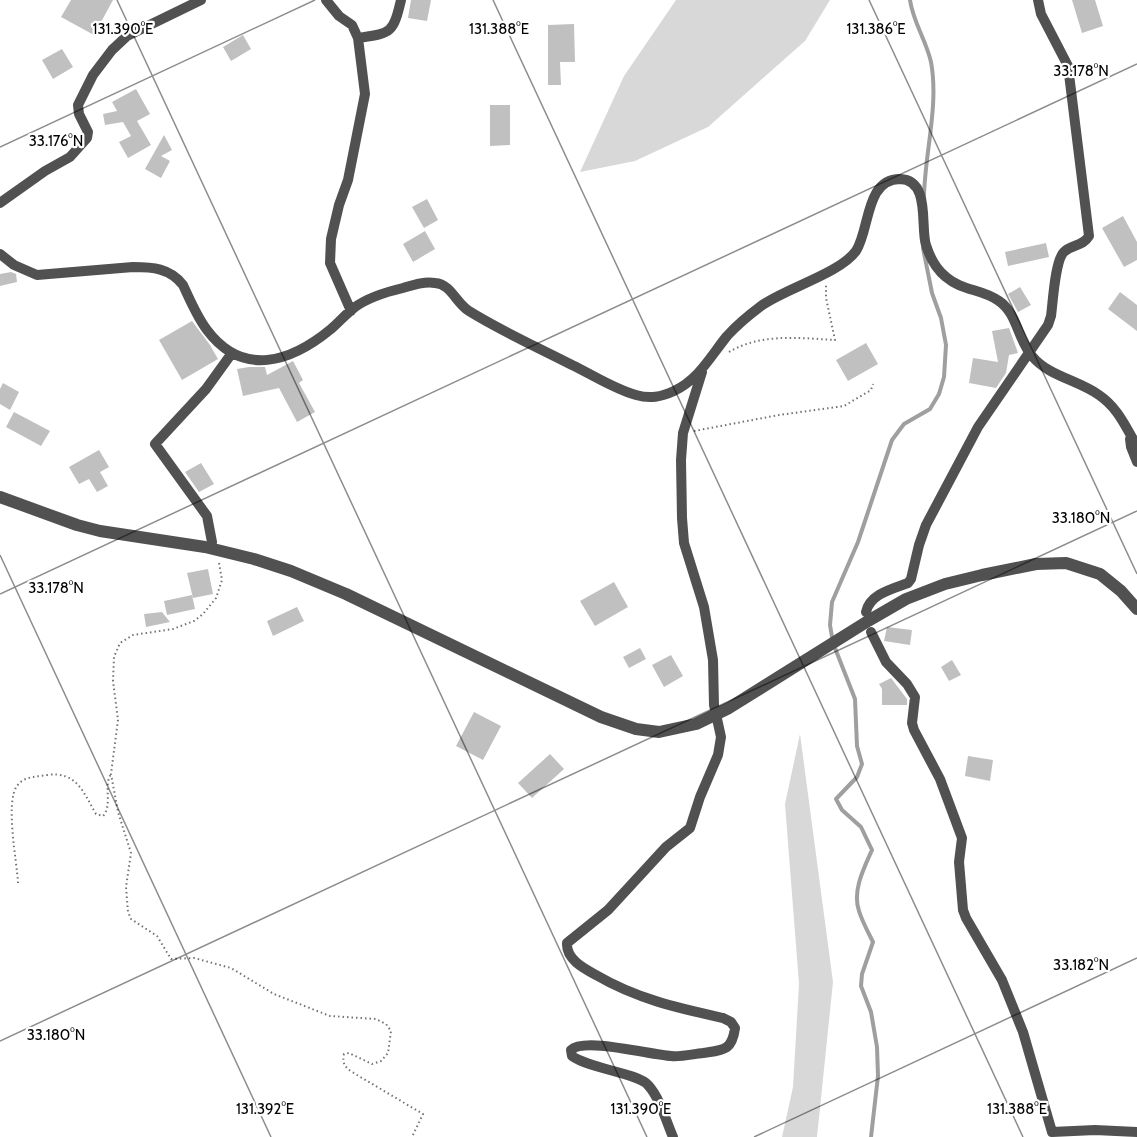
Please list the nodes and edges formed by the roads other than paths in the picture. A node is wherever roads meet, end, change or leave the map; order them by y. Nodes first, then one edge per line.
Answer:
1 (201, 0) edge
2 (326, 0) edge
3 (401, 0) edge
4 (1038, 0) edge
5 (358, 38) junction
6 (0, 203) edge
7 (0, 254) edge
8 (351, 311) junction
9 (1028, 352) junction
10 (232, 353) junction
11 (704, 369) junction
12 (1134, 441) edge
13 (1137, 462) edge
14 (0, 497) edge
15 (212, 542) road end
16 (1137, 609) edge
17 (868, 622) junction
18 (715, 715) junction
19 (1137, 1132) edge
20 (673, 1137) edge

1 - 6 street
2 - 5 street
3 - 5 street
4 - 9 street
5 - 8 street
7 - 10 street
8 - 10 street
8 - 11 street
9 - 11 street
9 - 12 street
9 - 17 street
10 - 15 street
11 - 18 street
12 - 13 street
14 - 18 street
16 - 17 street
17 - 18 street
17 - 19 street
18 - 20 street

